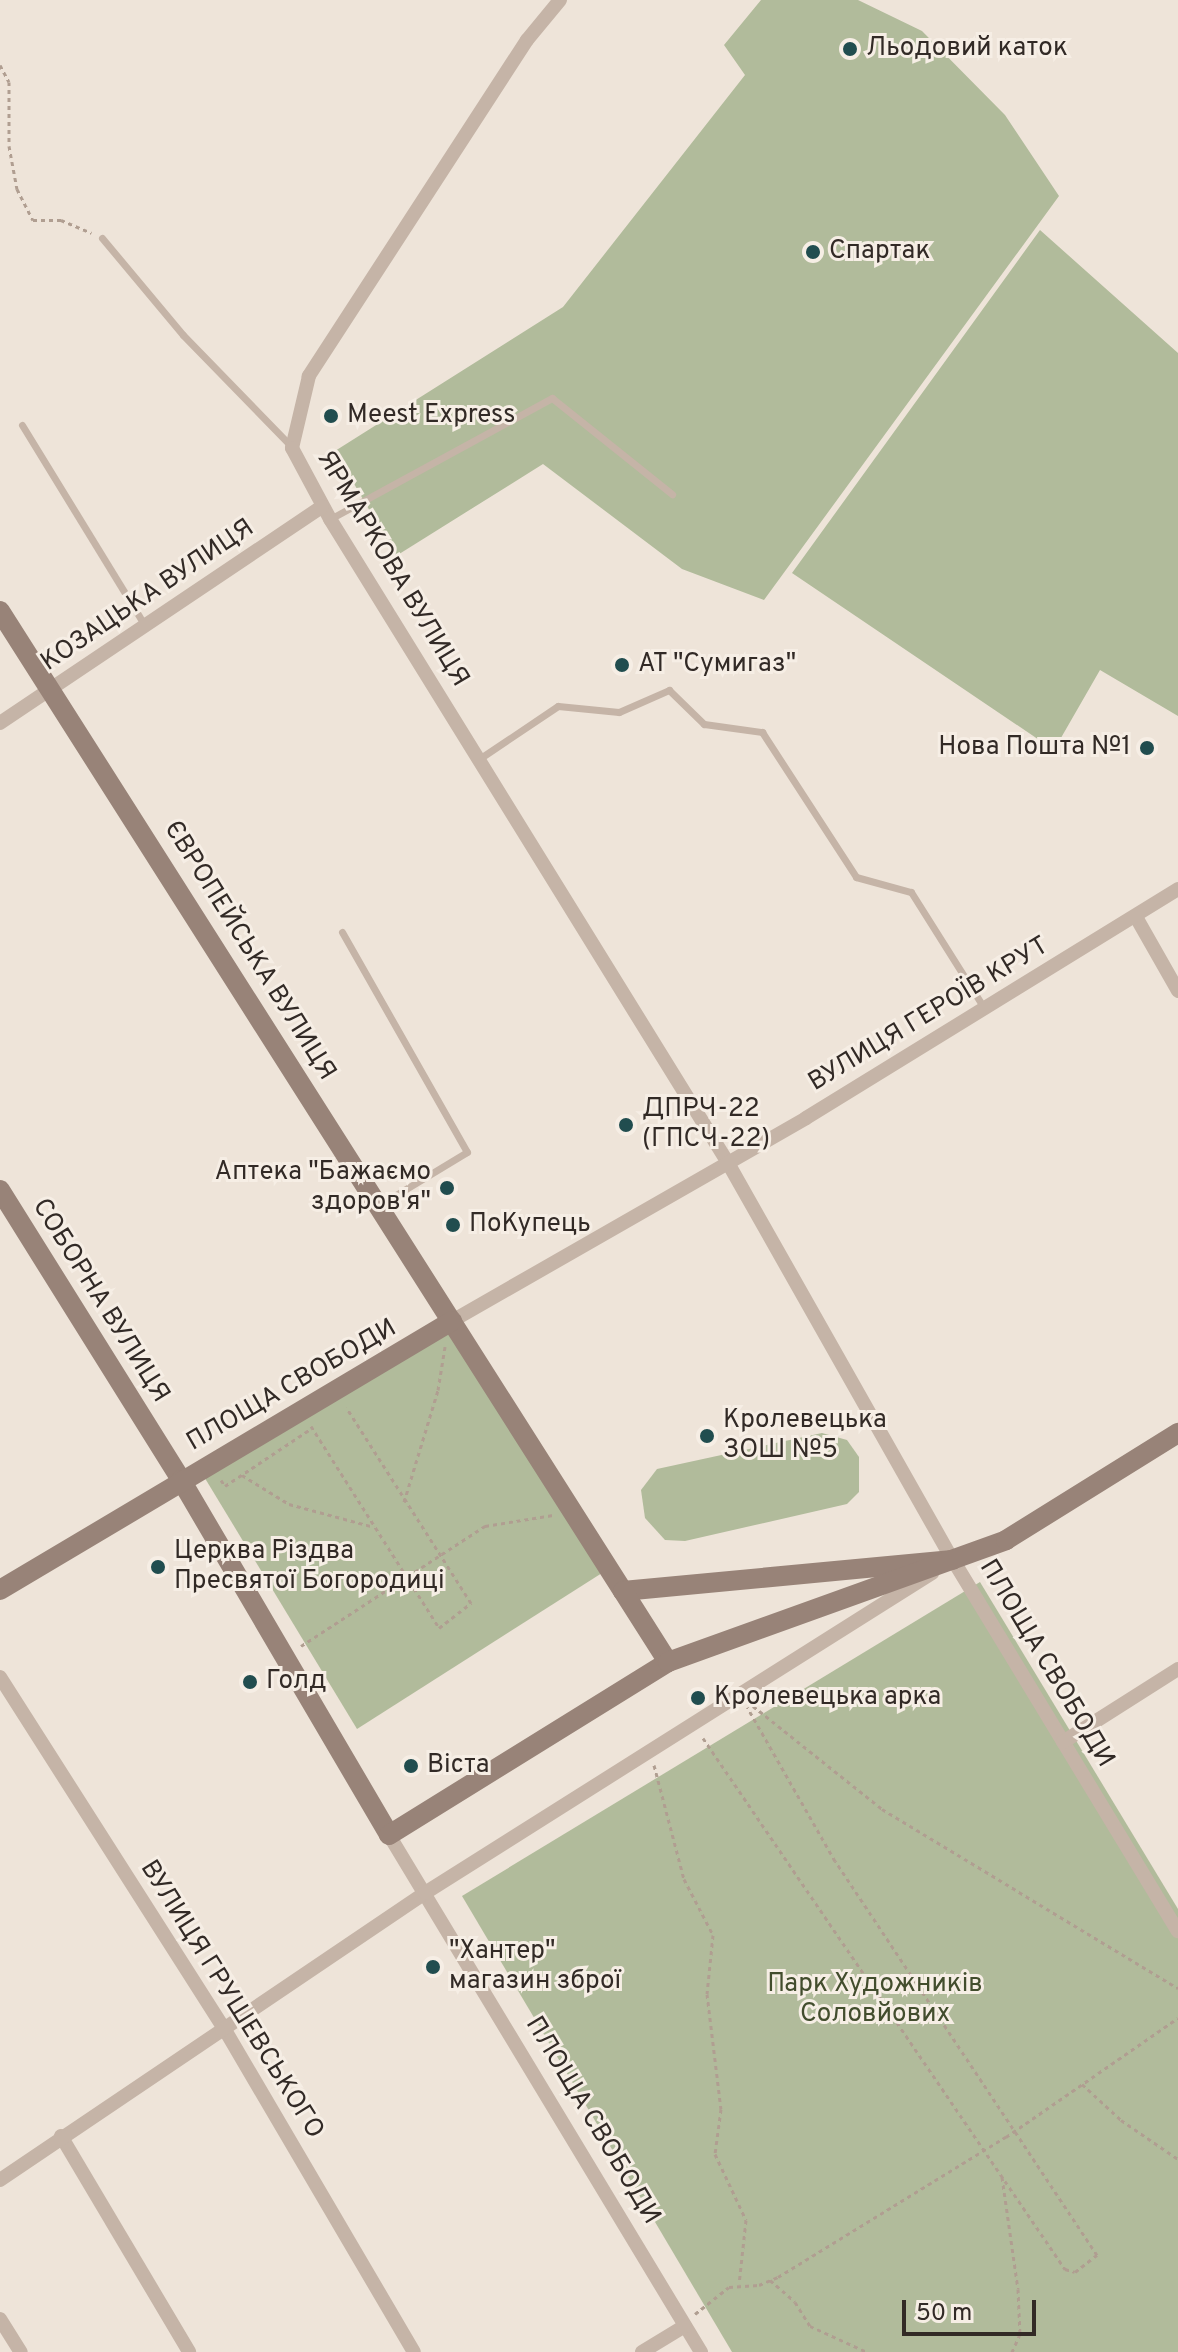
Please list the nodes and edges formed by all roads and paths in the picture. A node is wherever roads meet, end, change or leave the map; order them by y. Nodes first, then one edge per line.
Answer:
1 (560, 0) edge
2 (0, 65) edge
3 (102, 238) joint
4 (22, 425) dead end
5 (292, 448) junction
6 (672, 494) dead end
7 (326, 513) junction
8 (0, 611) edge
9 (147, 629) junction
10 (51, 690) junction
11 (0, 723) edge
12 (479, 759) junction
13 (1178, 889) edge
14 (1136, 917) junction
15 (342, 932) dead end
16 (1178, 991) edge
17 (984, 1009) junction
18 (728, 1163) junction
19 (1, 1194) edge
20 (379, 1205) junction
21 (452, 1321) junction
22 (335, 1390) junction
23 (307, 1419) junction
24 (1178, 1433) edge
25 (209, 1464) junction
26 (242, 1475) junction
27 (181, 1480) junction
28 (404, 1502) junction
29 (572, 1511) junction
30 (375, 1527) junction
31 (437, 1555) junction
32 (953, 1560) junction
33 (405, 1574) junction
34 (0, 1590) edge
35 (623, 1591) junction
36 (285, 1657) junction
37 (668, 1662) junction
38 (1178, 1669) edge
39 (0, 1677) edge
40 (741, 1697) junction
41 (692, 1722) junction
42 (1063, 1742) junction
43 (650, 1750) junction
44 (389, 1835) junction
45 (425, 1893) junction
46 (1178, 1931) edge
47 (1178, 1988) edge
48 (1178, 2018) edge
49 (225, 2030) junction
50 (1082, 2084) junction
51 (1013, 2132) junction
52 (61, 2136) junction
53 (984, 2151) junction
54 (1178, 2159) edge
55 (1002, 2177) junction
56 (0, 2180) edge
57 (770, 2280) junction
58 (739, 2284) junction
59 (0, 2319) edge
60 (685, 2326) junction
61 (407, 2350) edge
62 (21, 2352) edge
63 (189, 2352) edge
64 (642, 2352) edge
65 (701, 2352) edge
66 (867, 2352) edge
67 (1012, 2352) edge

1 - 5 street, ЯРМАРКОВА ВУЛИЦЯ
2 - 3 path
3 - 5 lane
4 - 9 lane
5 - 7 street, ЯРМАРКОВА ВУЛИЦЯ
6 - 7 lane
7 - 9 street, КОЗАЦЬКА ВУЛИЦЯ
7 - 12 street, ЯРМАРКОВА ВУЛИЦЯ
8 - 10 street, ЄВРОПЕЙСЬКА ВУЛИЦЯ
9 - 10 street, КОЗАЦЬКА ВУЛИЦЯ
10 - 11 street, КОЗАЦЬКА ВУЛИЦЯ
10 - 20 street, ЄВРОПЕЙСЬКА ВУЛИЦЯ
12 - 17 lane
12 - 18 street, ЯРМАРКОВА ВУЛИЦЯ
13 - 14 street, ВУЛИЦЯ ГЕРОЇВ КРУТ
14 - 16 street
14 - 17 street, ВУЛИЦЯ ГЕРОЇВ КРУТ
15 - 20 lane
17 - 18 street, ВУЛИЦЯ ГЕРОЇВ КРУТ
18 - 21 street, ВУЛИЦЯ ГЕРОЇВ КРУТ
18 - 32 street, ЯРМАРКОВА ВУЛИЦЯ
19 - 27 street, СОБОРНА ВУЛИЦЯ
20 - 21 street, ЄВРОПЕЙСЬКА ВУЛИЦЯ
21 - 22 street, ПЛОЩА СВОБОДИ
21 - 28 path
21 - 29 street, ЄВРОПЕЙСЬКА ВУЛИЦЯ
22 - 23 street, ПЛОЩА СВОБОДИ
22 - 28 path
23 - 25 street, ПЛОЩА СВОБОДИ
23 - 26 path
23 - 30 path
24 - 32 street
25 - 26 path
25 - 27 street, ПЛОЩА СВОБОДИ
26 - 30 path
27 - 34 street
27 - 36 street, ПЛОЩА СВОБОДИ
28 - 31 path
29 - 31 path
29 - 35 street, ЄВРОПЕЙСЬКА ВУЛИЦЯ
30 - 33 path
31 - 33 path
31 - 33 path
32 - 35 street
32 - 37 street, ПЛОЩА СВОБОДИ
32 - 40 street
32 - 42 street, ПЛОЩА СВОБОДИ
33 - 36 path
35 - 37 street
36 - 44 street, ПЛОЩА СВОБОДИ
37 - 44 street, ПЛОЩА СВОБОДИ
38 - 42 street
39 - 49 street, ВУЛИЦЯ ГРУШЕВСЬКОГО
40 - 41 street
40 - 47 path
40 - 51 path
41 - 43 street
41 - 53 path
42 - 46 street, ПЛОЩА СВОБОДИ
43 - 45 street
43 - 58 path
44 - 45 street, ПЛОЩА СВОБОДИ
45 - 49 street
45 - 60 street, ПЛОЩА СВОБОДИ
48 - 50 path
49 - 52 street
49 - 61 street, ВУЛИЦЯ ГРУШЕВСЬКОГО
50 - 51 path
50 - 54 path
51 - 53 path
51 - 55 path
52 - 56 street
52 - 63 street
53 - 55 path
53 - 57 path
55 - 67 path
57 - 58 path
57 - 66 path
58 - 60 path
59 - 62 street
60 - 64 street
60 - 65 street, ПЛОЩА СВОБОДИ

